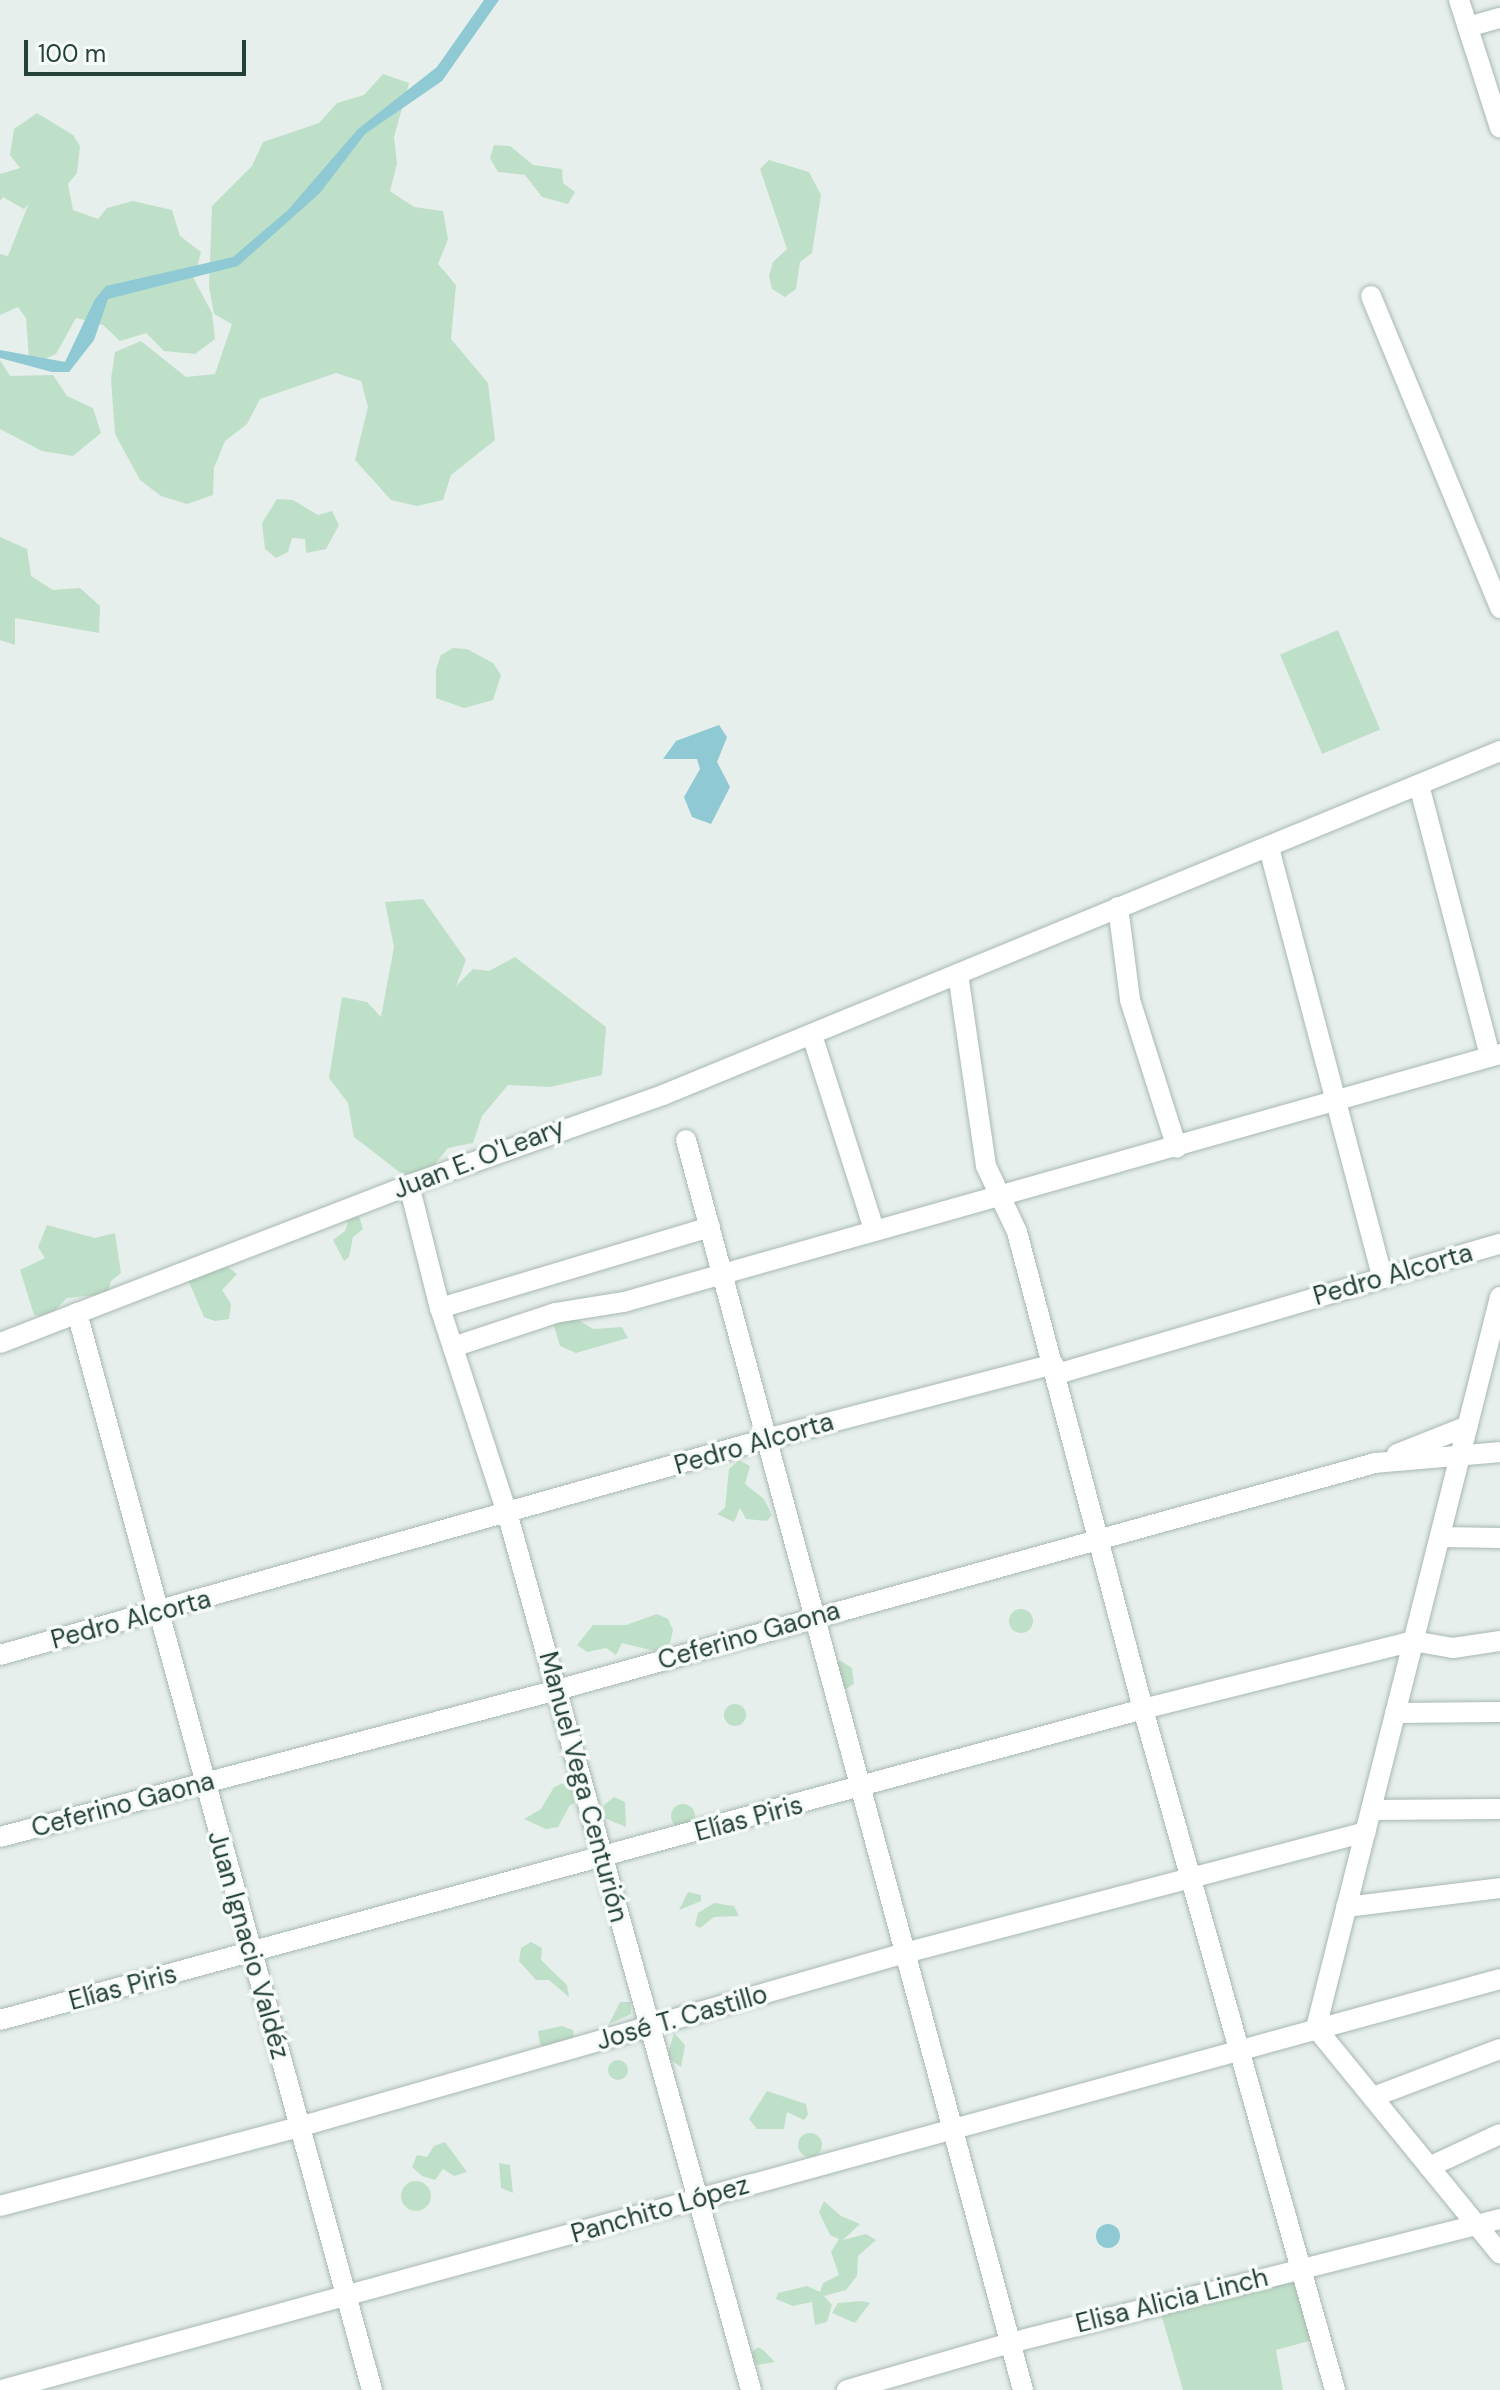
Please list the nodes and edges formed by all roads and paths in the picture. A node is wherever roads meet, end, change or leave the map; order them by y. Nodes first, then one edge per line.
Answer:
1 (1459, 0) edge
2 (1500, 18) edge
3 (1468, 27) junction
4 (1500, 128) edge
5 (1371, 296) dead end
6 (1500, 608) edge
7 (1500, 751) edge
8 (1419, 785) junction
9 (1269, 848) junction
10 (1118, 907) junction
11 (958, 974) junction
12 (812, 1035) junction
13 (1495, 1055) edge
14 (1335, 1104) junction
15 (686, 1140) dead end
16 (1177, 1148) junction
17 (409, 1185) junction
18 (998, 1199) junction
19 (710, 1227) junction
20 (874, 1229) junction
21 (1500, 1244) edge
22 (721, 1271) junction
23 (1383, 1278) junction
24 (1500, 1297) edge
25 (440, 1308) junction
26 (77, 1313) junction
27 (0, 1343) edge
28 (453, 1347) junction
29 (1053, 1364) junction
30 (1468, 1426) junction
31 (766, 1439) junction
32 (1500, 1452) edge
33 (1460, 1454) junction
34 (1375, 1463) junction
35 (508, 1516) junction
36 (1440, 1537) junction
37 (1100, 1538) junction
38 (1500, 1538) edge
39 (159, 1613) junction
40 (814, 1617) junction
41 (1413, 1641) junction
42 (1500, 1641) edge
43 (0, 1655) edge
44 (557, 1690) junction
45 (1143, 1709) junction
46 (1500, 1712) edge
47 (1395, 1713) junction
48 (203, 1784) junction
49 (860, 1788) junction
50 (1500, 1809) edge
51 (1371, 1810) junction
52 (1365, 1832) junction
53 (0, 1837) edge
54 (603, 1859) junction
55 (1190, 1879) junction
56 (1500, 1888) edge
57 (1346, 1907) junction
58 (905, 1953) junction
59 (251, 1955) junction
60 (1500, 1979) edge
61 (0, 2020) edge
62 (650, 2028) junction
63 (1316, 2028) junction
64 (1241, 2049) junction
65 (1500, 2049) edge
66 (1373, 2097) junction
67 (299, 2127) junction
68 (952, 2127) junction
69 (1500, 2134) edge
70 (1429, 2167) junction
71 (697, 2200) junction
72 (0, 2206) edge
73 (1500, 2219) edge
74 (1476, 2226) junction
75 (1500, 2254) edge
76 (1303, 2267) junction
77 (347, 2297) junction
78 (1010, 2343) junction
79 (2, 2390) edge
80 (372, 2390) edge
81 (751, 2390) edge
82 (847, 2390) edge
83 (1023, 2390) edge
84 (1335, 2390) edge

1 - 3 street
2 - 3 street
3 - 4 street
5 - 6 street
7 - 8 street, Juan E. O'Leary
8 - 9 street, Juan E. O'Leary
8 - 13 street
9 - 10 street, Juan E. O'Leary
9 - 14 street
10 - 11 street, Juan E. O'Leary
10 - 16 street
11 - 12 street, Juan E. O'Leary
11 - 18 street
12 - 17 street, Juan E. O'Leary
12 - 20 street
13 - 14 street
14 - 16 street
14 - 23 street
15 - 19 street
16 - 18 street
17 - 25 street, Manuel Vega Centurión
17 - 26 street, Juan E. O'Leary
18 - 20 street
18 - 29 street
19 - 22 street
19 - 25 street
20 - 22 street
21 - 23 street, Pedro Alcorta
22 - 28 street
22 - 31 street
23 - 29 street, Pedro Alcorta
24 - 30 street
25 - 28 street, Manuel Vega Centurión
26 - 27 street, Juan E. O'Leary
26 - 39 street, Juan Ignacio Valdéz
28 - 35 street, Manuel Vega Centurión
29 - 31 street, Pedro Alcorta
29 - 37 street
30 - 33 street
30 - 34 street
31 - 35 street, Pedro Alcorta
31 - 40 street
32 - 33 street, Ceferino Gaona
33 - 34 street, Ceferino Gaona
33 - 36 street
34 - 37 street, Ceferino Gaona
35 - 39 street, Pedro Alcorta
35 - 44 street, Manuel Vega Centurión
36 - 38 street
36 - 41 street
37 - 40 street, Ceferino Gaona
37 - 45 street
39 - 43 street, Pedro Alcorta
39 - 48 street, Juan Ignacio Valdéz
40 - 44 street, Ceferino Gaona
40 - 49 street
41 - 42 street, Elías Piris
41 - 45 street, Elías Piris
41 - 47 street
44 - 48 street, Ceferino Gaona
44 - 54 street, Manuel Vega Centurión
45 - 49 street, Elías Piris
45 - 55 street
46 - 47 street
47 - 51 street
48 - 53 street, Ceferino Gaona
48 - 59 street, Juan Ignacio Valdéz
49 - 54 street, Elías Piris
49 - 58 street
50 - 51 street
51 - 52 street
52 - 55 street, José T. Castillo
52 - 57 street
54 - 59 street, Elías Piris
54 - 62 street, Manuel Vega Centurión
55 - 58 street, José T. Castillo
55 - 64 street
56 - 57 street
57 - 63 street
58 - 62 street, José T. Castillo
58 - 68 street
59 - 61 street, Elías Piris
59 - 67 street, Juan Ignacio Valdéz
60 - 63 street, Panchito López
62 - 67 street, José T. Castillo
62 - 71 street, Manuel Vega Centurión
63 - 64 street, Panchito López
63 - 66 street
64 - 68 street, Panchito López
64 - 76 street
65 - 66 street
66 - 70 street
67 - 72 street, José T. Castillo
67 - 77 street, Juan Ignacio Valdéz
68 - 71 street, Panchito López
68 - 78 street
69 - 70 street
70 - 74 street
71 - 77 street, Panchito López
71 - 81 street, Manuel Vega Centurión
73 - 74 street, Elisa Alicia Linch
74 - 75 street
74 - 76 street, Elisa Alicia Linch
76 - 78 street, Elisa Alicia Linch
76 - 84 street
77 - 79 street, Panchito López
77 - 80 street, Juan Ignacio Valdéz
78 - 82 street, Elisa Alicia Linch
78 - 83 street

